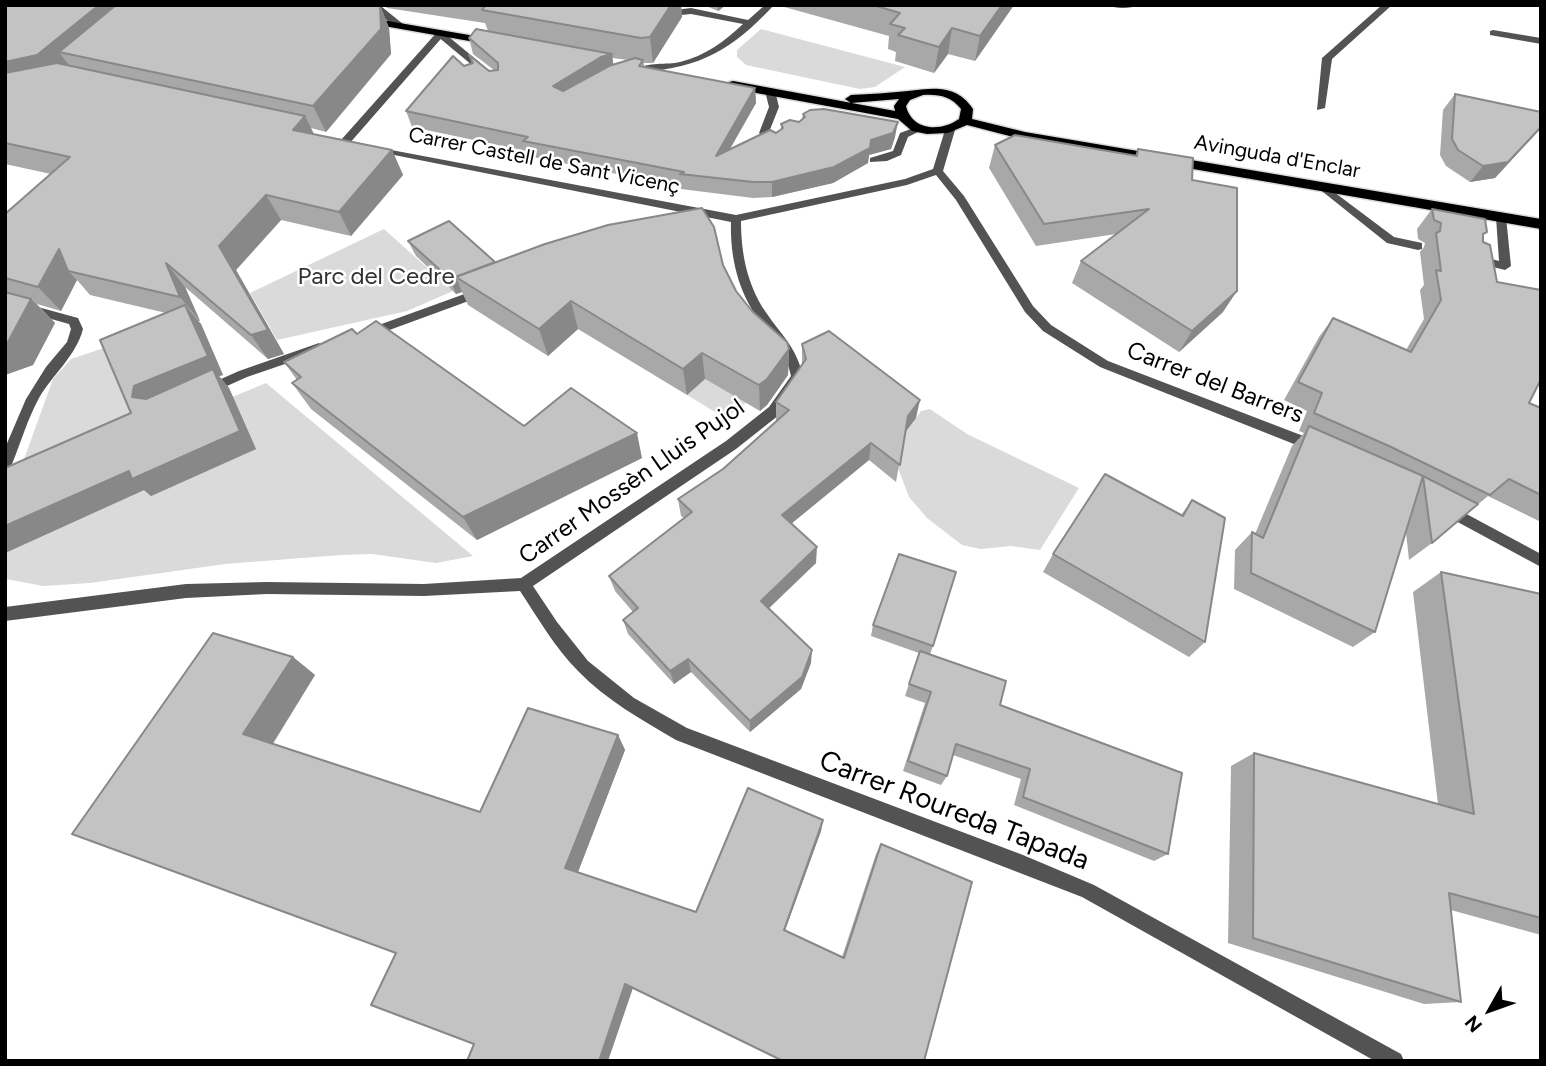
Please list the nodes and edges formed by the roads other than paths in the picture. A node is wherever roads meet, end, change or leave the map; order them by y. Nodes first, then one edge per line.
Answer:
1 (379, 5) edge
2 (770, 5) edge
3 (1112, 5) edge
4 (1134, 5) edge
5 (1388, 5) edge
6 (657, 14) edge
7 (351, 17) edge
8 (750, 23) junction
9 (400, 26) junction
10 (1493, 33) dead end
11 (440, 34) junction
12 (1541, 41) edge
13 (506, 45) edge
14 (456, 50) junction
15 (632, 68) joint
16 (463, 69) edge
17 (692, 78) edge
18 (498, 82) edge
19 (718, 82) edge
20 (769, 91) junction
21 (784, 94) junction
22 (912, 94) junction
23 (1321, 108) dead end
24 (773, 110) junction
25 (902, 116) junction
26 (965, 121) junction
27 (781, 126) edge
28 (919, 128) junction
29 (950, 130) junction
30 (331, 139) edge
31 (902, 139) junction
32 (345, 142) junction
33 (775, 143) edge
34 (887, 147) edge
35 (874, 160) edge
36 (938, 171) junction
37 (1322, 186) junction
38 (1501, 217) junction
39 (736, 219) junction
40 (1541, 224) edge
41 (705, 225) edge
42 (1418, 246) dead end
43 (1472, 258) edge
44 (494, 287) edge
45 (5, 302) edge
46 (357, 337) edge
47 (335, 344) edge
48 (194, 395) edge
49 (1321, 449) edge
50 (5, 464) edge
51 (1432, 502) edge
52 (1541, 561) edge
53 (524, 584) junction
54 (5, 614) edge
55 (1394, 1061) edge

1 - 9 street
2 - 8 street
3 - 4 street
5 - 23 street
6 - 8 street
7 - 9 main road
8 - 15 street
9 - 11 main road
10 - 12 street
11 - 13 main road
11 - 14 street
11 - 32 street
14 - 16 street
14 - 18 street
15 - 17 main road
19 - 20 main road
20 - 21 main road
20 - 24 street
21 - 22 main road
21 - 25 main road
22 - 25 main road
22 - 26 main road
24 - 27 street
24 - 33 street
25 - 28 main road
26 - 29 main road
26 - 37 main road, Avinguda d'Enclar
28 - 29 main road
28 - 31 street
29 - 36 street
30 - 32 street, Carrer Castell de Sant Vicenç
31 - 34 street
31 - 35 street
32 - 39 street, Carrer Castell de Sant Vicenç
36 - 39 street
36 - 49 street, Carrer del Barrers
37 - 38 main road, Avinguda d'Enclar
37 - 42 street
38 - 40 main road, Avinguda d'Enclar
38 - 43 street
39 - 41 street
39 - 53 street, Carrer Mossèn Lluis Pujol
44 - 46 street
45 - 50 street
47 - 48 street
51 - 52 street
53 - 54 street, Carrer Mossèn Lluis Pujol
53 - 55 street, Carrer Roureda Tapada

